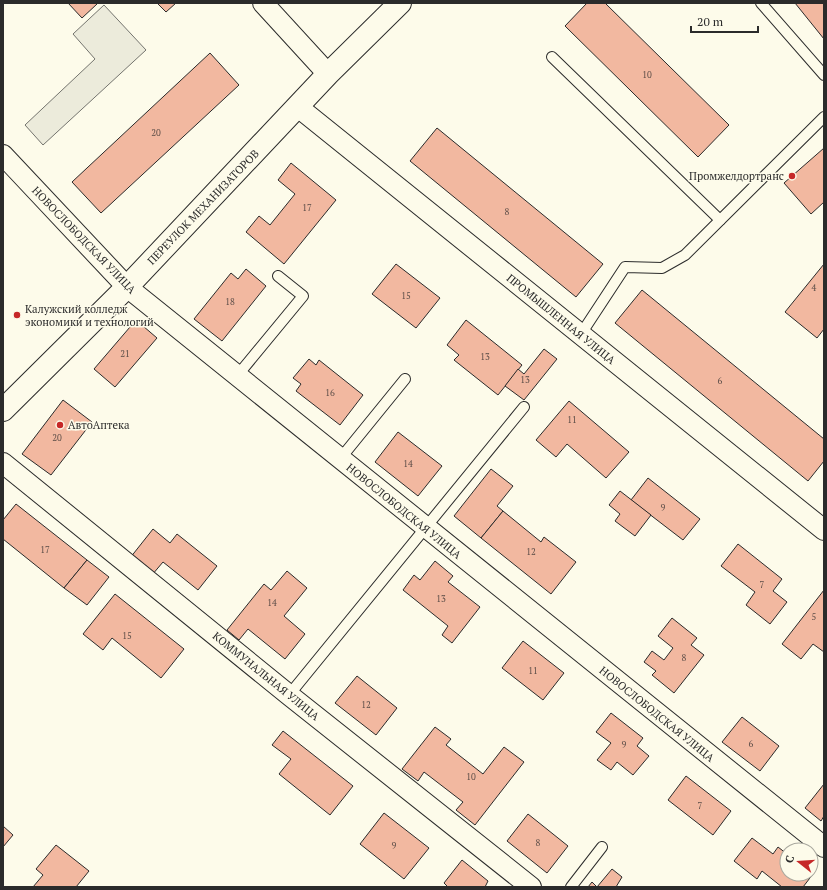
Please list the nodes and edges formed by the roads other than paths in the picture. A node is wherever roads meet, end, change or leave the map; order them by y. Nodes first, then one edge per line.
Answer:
1 (263, 3) edge
2 (400, 3) edge
3 (760, 3) edge
4 (552, 57) dead end
5 (328, 74) junction
6 (824, 75) edge
7 (298, 108) junction
8 (824, 117) edge
9 (3, 155) edge
10 (720, 220) junction
11 (278, 276) dead end
12 (127, 287) junction
13 (581, 334) junction
14 (236, 376) junction
15 (405, 379) dead end
16 (524, 407) dead end
17 (3, 410) edge
18 (340, 459) junction
19 (3, 462) edge
20 (424, 527) junction
21 (824, 530) edge
22 (289, 695) junction
23 (602, 847) dead end
24 (824, 847) edge
25 (531, 887) edge
26 (571, 887) edge

1 - 5 street
2 - 5 street, ПЕРЕУЛОК МЕХАНИЗАТОРОВ
3 - 6 lane
4 - 10 lane
5 - 7 street, ПЕРЕУЛОК МЕХАНИЗАТОРОВ
7 - 12 street, ПЕРЕУЛОК МЕХАНИЗАТОРОВ
7 - 13 street, ПРОМЫШЛЕННАЯ УЛИЦА
8 - 10 lane
9 - 12 street, НОВОСЛОБОДСКАЯ УЛИЦА
10 - 13 lane
11 - 14 lane
12 - 14 street, НОВОСЛОБОДСКАЯ УЛИЦА
12 - 17 street, ПЕРЕУЛОК МЕХАНИЗАТОРОВ
13 - 21 street, ПРОМЫШЛЕННАЯ УЛИЦА
14 - 18 street, НОВОСЛОБОДСКАЯ УЛИЦА
15 - 18 lane
16 - 20 lane
18 - 20 street, НОВОСЛОБОДСКАЯ УЛИЦА
19 - 22 street, КОММУНАЛЬНАЯ УЛИЦА
20 - 22 lane
20 - 24 street, НОВОСЛОБОДСКАЯ УЛИЦА
22 - 25 street, КОММУНАЛЬНАЯ УЛИЦА
23 - 26 lane

